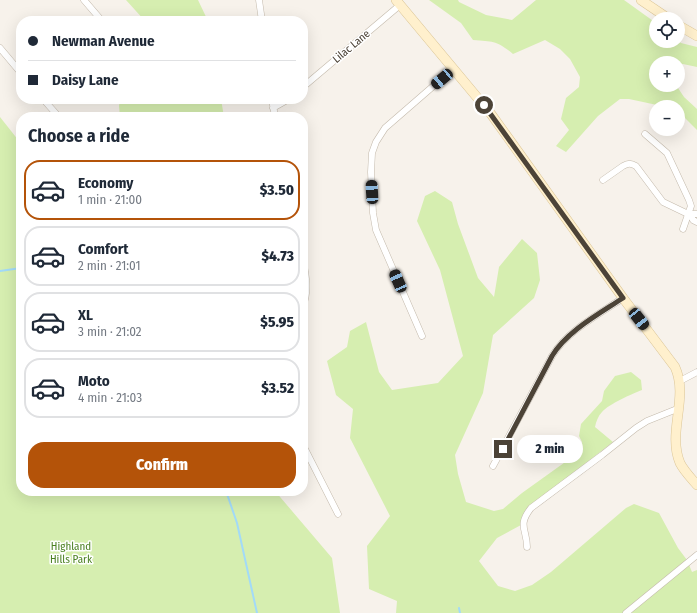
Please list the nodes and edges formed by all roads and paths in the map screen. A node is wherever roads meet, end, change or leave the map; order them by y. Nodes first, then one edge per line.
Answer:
1 (84, 0) edge
2 (259, 0) edge
3 (641, 0) edge
4 (398, 2) edge
5 (659, 12) edge
6 (98, 16) edge
7 (261, 16) edge
8 (685, 29) edge
9 (697, 36) edge
10 (0, 48) edge
11 (16, 67) edge
12 (454, 69) junction
13 (308, 83) edge
14 (47, 104) edge
15 (273, 104) edge
16 (281, 104) edge
17 (274, 108) junction
18 (54, 112) edge
19 (274, 112) edge
20 (645, 134) dead end
21 (603, 180) dead end
22 (692, 214) edge
23 (697, 222) edge
24 (683, 229) dead end
25 (623, 298) junction
26 (422, 336) dead end
27 (697, 372) edge
28 (680, 381) junction
29 (678, 409) junction
30 (308, 455) edge
31 (493, 466) dead end
32 (697, 485) edge
33 (338, 514) dead end
34 (527, 547) dead end
35 (697, 555) edge
36 (626, 613) edge

1 - 6 street
2 - 7 street
3 - 5 street
4 - 12 street
4 - 13 street, Lilac Lane
8 - 9 street
10 - 11 street
12 - 25 street
12 - 26 street
14 - 18 street
15 - 17 street
16 - 17 street
17 - 19 street
20 - 22 street
21 - 22 street
22 - 23 street
22 - 24 street
25 - 28 street
25 - 31 street
27 - 28 street
28 - 29 street
29 - 32 street
29 - 34 street
30 - 33 street
35 - 36 street

